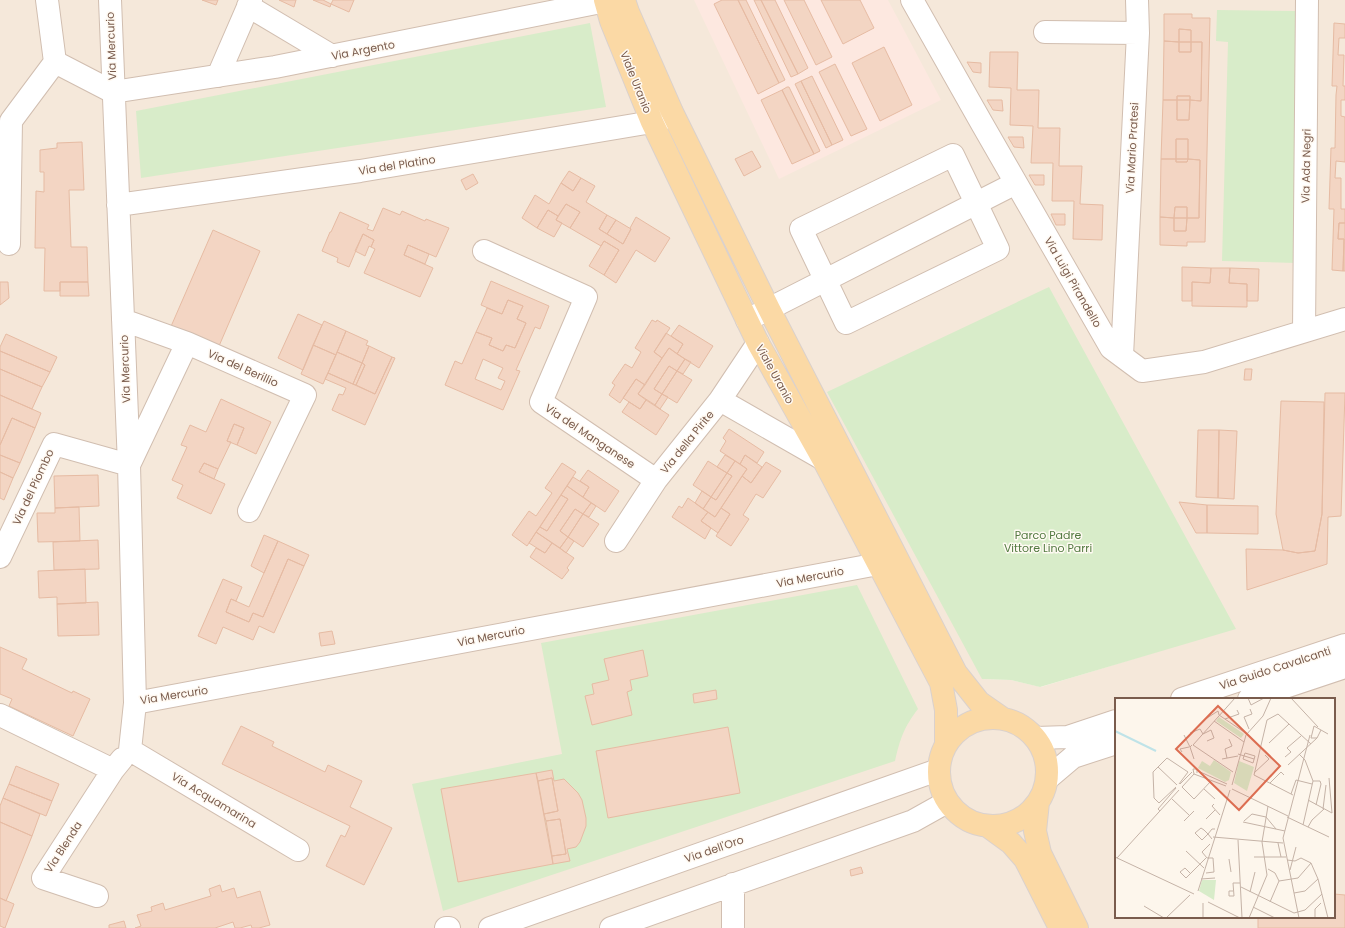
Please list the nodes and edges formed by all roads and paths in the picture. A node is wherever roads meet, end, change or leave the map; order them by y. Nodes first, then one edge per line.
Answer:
1 (47, 0) edge
2 (110, 0) edge
3 (611, 0) edge
4 (912, 0) edge
5 (1137, 0) edge
6 (1307, 0) edge
7 (250, 3) edge
8 (1045, 32) dead end
9 (1138, 33) junction
10 (332, 56) junction
11 (55, 62) junction
12 (218, 76) junction
13 (113, 92) junction
14 (674, 116) junction
15 (652, 122) junction
16 (1016, 183) junction
17 (976, 203) junction
18 (118, 205) junction
19 (8, 244) dead end
20 (484, 251) dead end
21 (825, 280) junction
22 (769, 309) junction
23 (1345, 319) edge
24 (123, 320) junction
25 (747, 320) junction
26 (1304, 331) junction
27 (187, 343) junction
28 (758, 343) junction
29 (1122, 356) junction
30 (720, 400) junction
31 (823, 459) junction
32 (129, 465) junction
33 (656, 480) junction
34 (250, 511) dead end
35 (616, 541) dead end
36 (0, 557) edge
37 (878, 564) junction
38 (1345, 645) edge
39 (1345, 667) edge
40 (1185, 698) edge
41 (1252, 698) edge
42 (135, 703) junction
43 (0, 715) edge
44 (1002, 718) junction
45 (1115, 721) edge
46 (1036, 738) junction
47 (1115, 743) edge
48 (946, 744) junction
49 (130, 750) junction
50 (113, 770) junction
51 (938, 770) junction
52 (1047, 779) junction
53 (947, 802) junction
54 (1038, 802) junction
55 (989, 827) junction
56 (298, 850) dead end
57 (733, 884) junction
58 (97, 896) dead end
59 (446, 928) edge
60 (449, 928) edge
61 (490, 928) edge
62 (611, 928) edge
63 (733, 928) edge
64 (1060, 928) edge
65 (1077, 928) edge

1 - 11 street
2 - 13 street, Via Mercurio
3 - 10 street, Via Argento
3 - 14 main road, Viale Uranio
3 - 15 main road, Viale Uranio
4 - 16 street, Via Luigi Pirandello
5 - 9 street, Via Mario Pratesi
6 - 26 street, Via Ada Negri
7 - 10 street
7 - 12 street
8 - 9 street
9 - 29 street, Via Mario Pratesi
10 - 12 street, Via Argento
11 - 13 street
11 - 19 street
12 - 13 street, Via Argento
13 - 18 street, Via Mercurio
14 - 15 street, Via del Platino
14 - 22 main road, Viale Uranio
15 - 18 street, Via del Platino
15 - 25 main road, Viale Uranio
16 - 17 street
16 - 29 street, Via Luigi Pirandello
17 - 21 street
17 - 21 street
17 - 21 street
18 - 24 street, Via Mercurio
20 - 33 street, Via del Manganese
21 - 22 street
22 - 25 street
22 - 44 main road, Viale Uranio
23 - 26 street, Via Luigi Pirandello
24 - 27 street
24 - 32 street, Via Mercurio
25 - 28 main road, Viale Uranio
26 - 29 street, Via Luigi Pirandello
27 - 32 street
27 - 34 street, Via del Berillio
28 - 30 street, Via della Pirite
28 - 31 main road, Viale Uranio
30 - 31 street
30 - 33 street, Via della Pirite
31 - 37 main road, Viale Uranio
32 - 36 street, Via del Piombo
32 - 42 street, Via Mercurio
33 - 35 street, Via della Pirite
37 - 42 street, Via Mercurio
37 - 48 main road, Viale Uranio
38 - 40 street, Via Guido Cavalcanti
39 - 41 street, Via Guido Cavalcanti
42 - 49 street
43 - 50 street
44 - 46 main road
44 - 48 main road
45 - 46 street
46 - 52 main road
47 - 52 street
48 - 51 main road
49 - 50 street
49 - 56 street, Via Acquamarina
50 - 58 street, Via Blenda
51 - 53 main road
51 - 61 street, Via dell'Oro
52 - 54 main road
53 - 55 main road
53 - 57 street
54 - 55 main road
54 - 65 main road
55 - 64 main road
57 - 62 street
57 - 63 street
59 - 60 street

